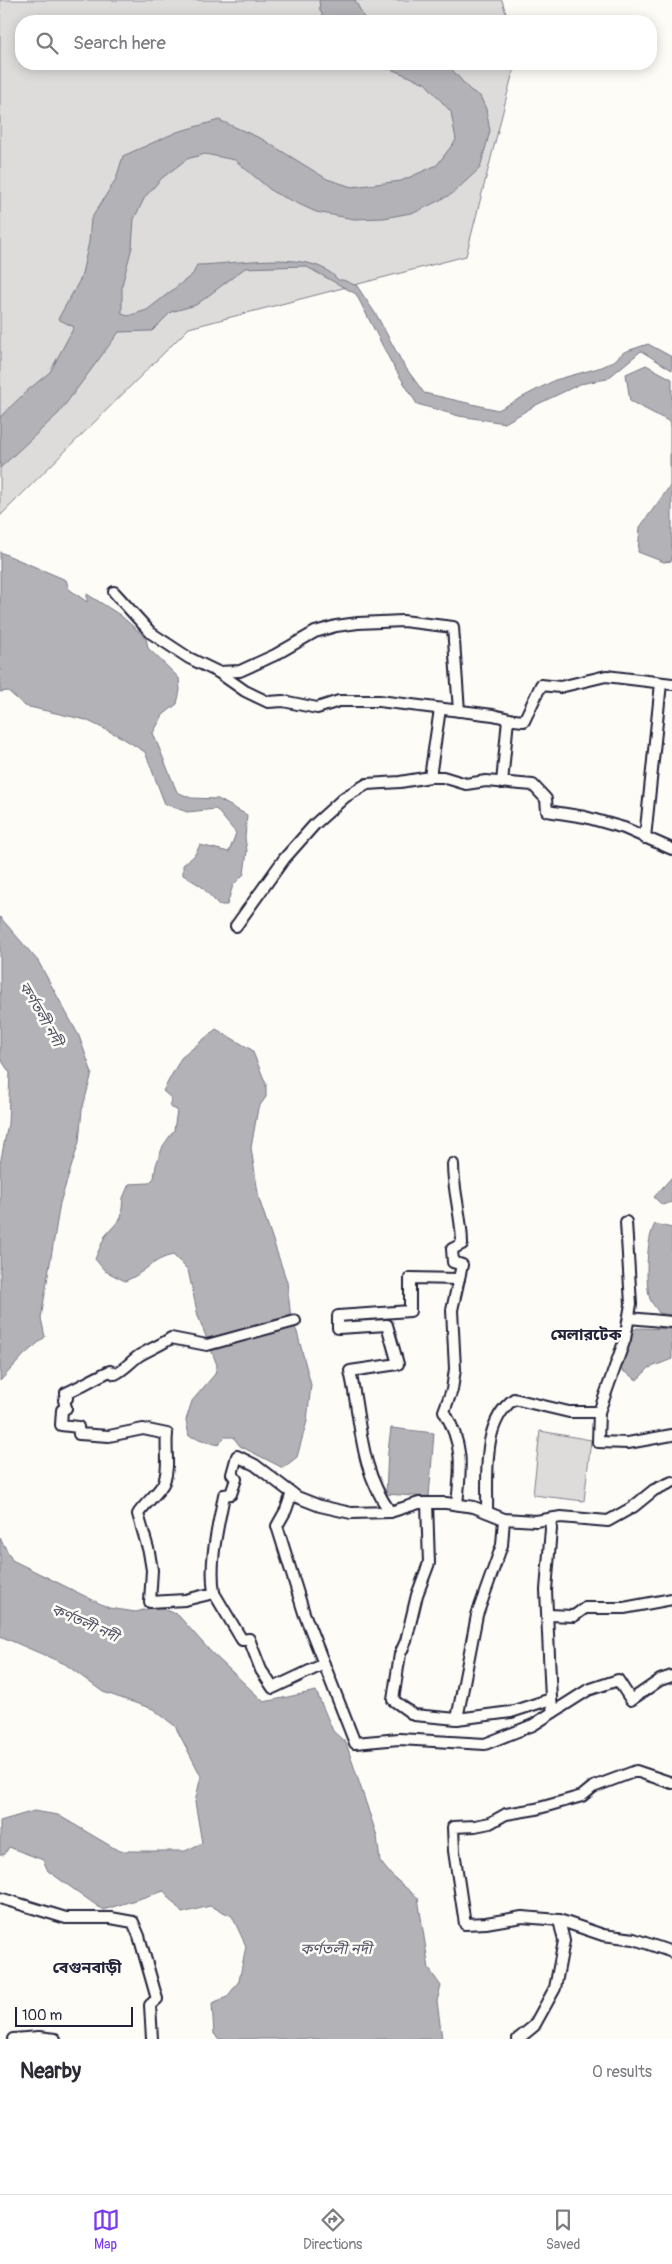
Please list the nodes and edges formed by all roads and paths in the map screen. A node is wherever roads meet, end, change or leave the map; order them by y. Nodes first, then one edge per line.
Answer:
1 (114, 592) dead end
2 (218, 672) junction
3 (661, 683) junction
4 (672, 684) edge
5 (440, 709) junction
6 (459, 711) junction
7 (508, 719) junction
8 (430, 776) junction
9 (502, 783) junction
10 (645, 838) junction
11 (672, 849) edge
12 (236, 926) dead end
13 (453, 1164) dead end
14 (626, 1222) dead end
15 (459, 1279) junction
16 (628, 1318) junction
17 (295, 1321) dead end
18 (672, 1322) edge
19 (598, 1412) junction
20 (672, 1435) edge
21 (672, 1482) edge
22 (292, 1493) junction
23 (427, 1503) junction
24 (457, 1504) junction
25 (390, 1512) junction
26 (486, 1512) junction
27 (504, 1519) junction
28 (550, 1519) junction
29 (214, 1593) junction
30 (672, 1599) edge
31 (548, 1615) junction
32 (324, 1664) junction
33 (672, 1676) edge
34 (551, 1699) junction
35 (553, 1712) junction
36 (457, 1719) junction
37 (672, 1783) edge
38 (0, 1898) edge
39 (559, 1920) junction
40 (672, 1952) edge
41 (13, 2039) edge
42 (56, 2039) edge
43 (152, 2039) edge
44 (518, 2039) edge

1 - 2 street
2 - 5 street
2 - 6 street
3 - 4 street
3 - 7 street
3 - 10 street
5 - 6 street
5 - 8 street
6 - 7 street
7 - 9 street
8 - 9 street
8 - 12 street
9 - 10 street
10 - 11 street
13 - 15 street
14 - 16 street
15 - 24 street
15 - 25 street
16 - 18 street
16 - 19 street
17 - 29 street
19 - 20 street
19 - 26 street
21 - 28 street
22 - 25 street
22 - 29 street
22 - 32 street
23 - 24 street
23 - 25 street
23 - 36 street
24 - 26 street
26 - 27 street
27 - 28 street
27 - 36 street
28 - 31 street
29 - 32 street
30 - 31 street
31 - 34 street
32 - 35 street
33 - 35 street
34 - 35 street
34 - 36 street
37 - 39 street
38 - 43 street
39 - 40 street
39 - 44 street
41 - 42 street

